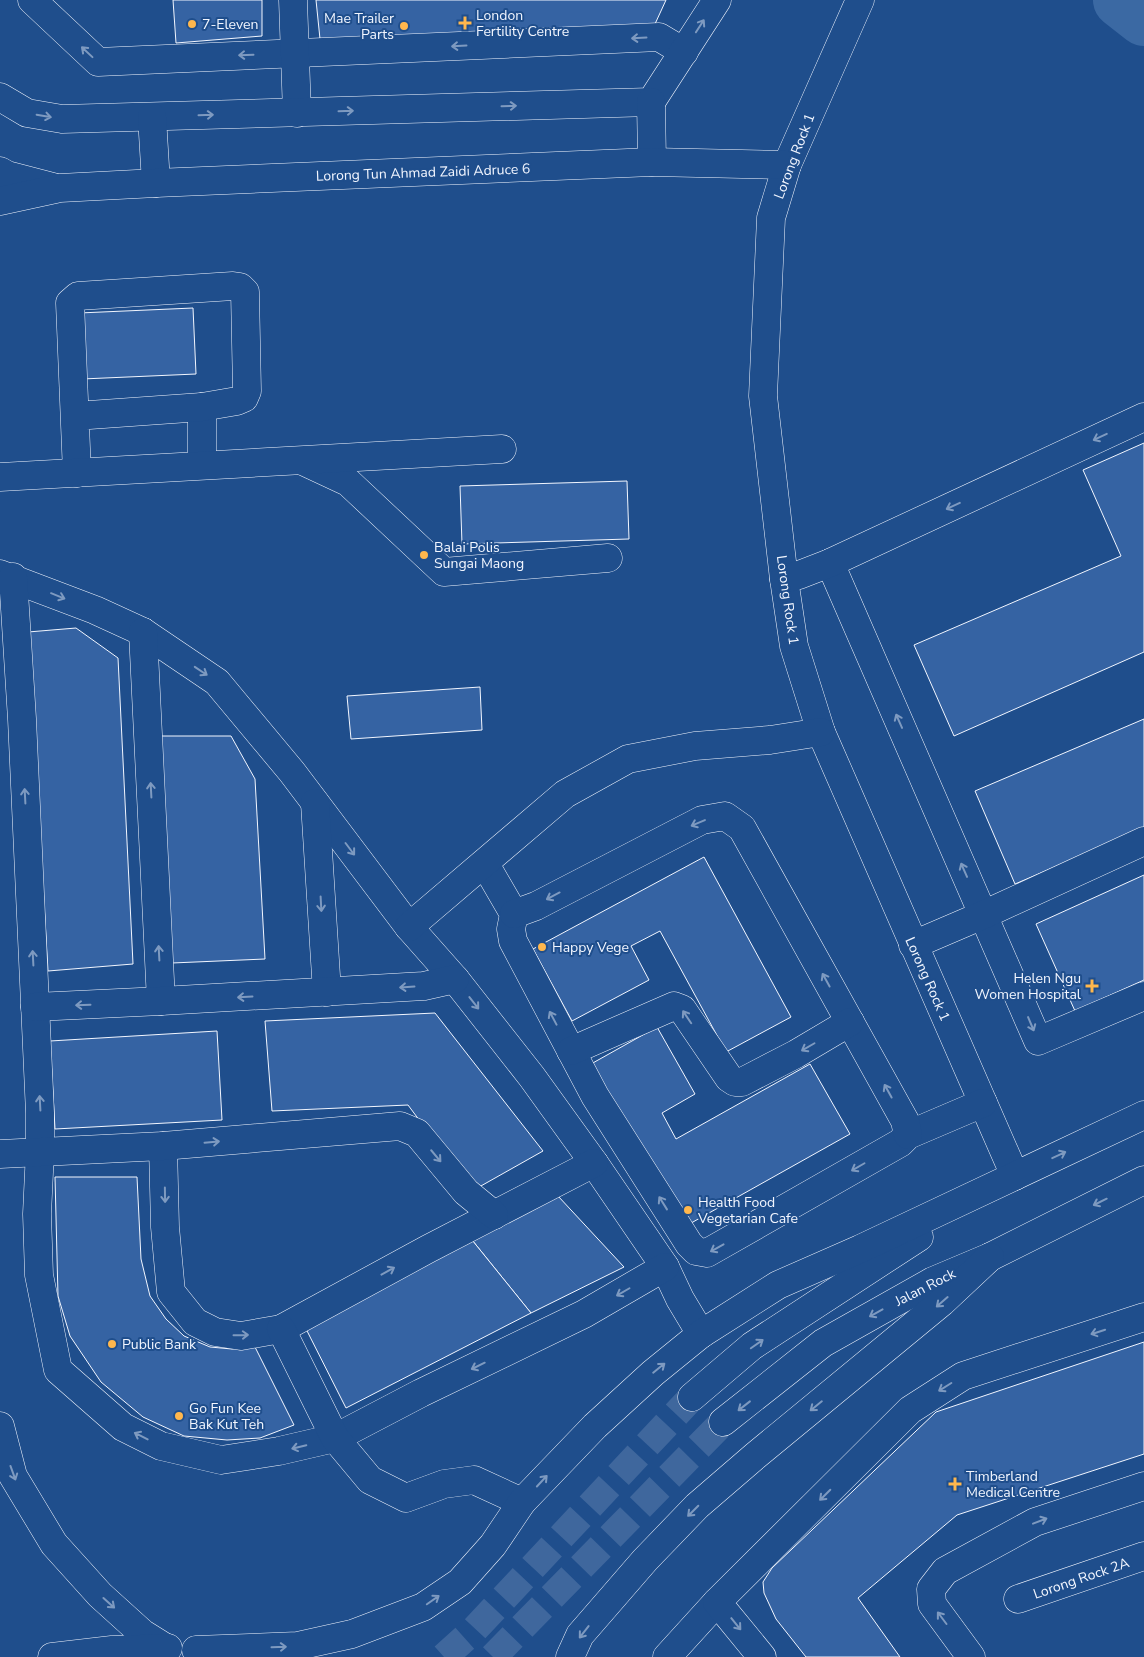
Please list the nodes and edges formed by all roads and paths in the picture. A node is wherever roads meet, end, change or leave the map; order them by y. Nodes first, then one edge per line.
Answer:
1 (32, 0) edge
2 (293, 0) edge
3 (717, 0) edge
4 (860, 0) edge
5 (684, 52) junction
6 (294, 53) junction
7 (0, 97) edge
8 (651, 102) junction
9 (297, 113) junction
10 (152, 117) junction
11 (652, 162) junction
12 (787, 165) junction
13 (0, 171) edge
14 (156, 183) junction
15 (60, 188) junction
16 (0, 201) edge
17 (202, 407) junction
18 (75, 416) junction
19 (1144, 417) edge
20 (502, 449) dead end
21 (299, 460) junction
22 (202, 466) junction
23 (77, 473) junction
24 (0, 477) edge
25 (608, 558) dead end
26 (830, 563) junction
27 (7, 575) edge
28 (784, 579) junction
29 (143, 632) junction
30 (821, 732) junction
31 (315, 803) junction
32 (1144, 841) edge
33 (485, 864) junction
34 (514, 914) junction
35 (983, 915) junction
36 (409, 926) junction
37 (913, 945) junction
38 (455, 979) junction
39 (327, 992) junction
40 (1144, 996) edge
41 (161, 1001) junction
42 (35, 1007) junction
43 (850, 1022) junction
44 (571, 1051) junction
45 (982, 1103) junction
46 (1144, 1115) edge
47 (908, 1135) junction
48 (164, 1146) junction
49 (40, 1152) junction
50 (0, 1154) edge
51 (634, 1157) junction
52 (598, 1170) junction
53 (1015, 1176) junction
54 (1144, 1180) edge
55 (494, 1215) junction
56 (990, 1257) junction
57 (665, 1267) junction
58 (1144, 1317) edge
59 (281, 1329) junction
60 (701, 1334) junction
61 (692, 1397) tunnel mouth
62 (723, 1422) tunnel mouth
63 (0, 1426) edge
64 (335, 1438) junction
65 (1144, 1486) edge
66 (522, 1502) junction
67 (1144, 1556) edge
68 (1018, 1599) dead end
69 (718, 1602) junction
70 (166, 1648) junction
71 (196, 1650) junction
72 (52, 1657) edge
73 (246, 1657) edge
74 (570, 1657) edge
75 (667, 1657) edge
76 (762, 1657) edge
77 (971, 1657) edge

6 -> 1 main road
2 - 6 main road
5 -> 3 main road
4 - 12 main road, Lorong Rock 1
5 -> 6 main road
5 - 8 main road
6 - 9 main road
7 -> 10 main road
9 -> 8 main road
8 - 11 main road
10 -> 9 main road
10 - 14 main road
11 - 12 main road, Lorong Tun Ahmad Zaidi Adruce 6
11 - 14 main road, Lorong Tun Ahmad Zaidi Adruce 6
12 - 28 main road, Lorong Rock 1
13 - 15 main road, Lorong Tun Ahmad Zaidi Adruce 6
14 - 15 main road, Lorong Tun Ahmad Zaidi Adruce 6
15 - 16 main road, Lorong Tun Ahmad Zaidi Adruce 6
17 - 18 main road
17 - 18 main road
17 - 22 main road
18 - 23 main road
19 -> 26 main road
20 - 21 main road
21 - 22 main road
21 - 25 main road
22 - 23 main road
23 - 24 main road
26 - 28 main road
35 -> 26 main road
27 -> 29 main road
42 -> 27 main road
28 - 30 main road, Lorong Rock 1
29 -> 31 main road
41 -> 29 main road
30 - 33 main road
30 - 37 main road, Lorong Rock 1
31 -> 36 main road
31 -> 39 main road
32 - 35 main road
33 - 34 main road
33 - 36 main road
43 -> 34 main road
44 -> 34 main road
35 - 37 main road
35 -> 40 main road
36 - 38 main road
37 - 45 main road, Lorong Rock 1
38 -> 39 main road
38 -> 52 main road
39 -> 41 main road
41 -> 42 main road
49 -> 42 main road
43 -> 44 main road
47 -> 43 main road
44 - 51 main road
45 - 47 main road
45 - 53 main road, Lorong Rock 1
53 -> 46 main road
47 -> 51 main road
48 - 49 main road
48 -> 55 main road
48 -> 59 main road
49 - 50 main road
64 -> 49 main road
51 - 52 main road
52 - 55 main road
52 - 57 main road
53 - 60 main road
61 -> 53 main road
54 -> 56 main road, Jalan Rock
59 -> 55 main road
56 -> 62 main road, Jalan Rock
56 -> 74 main road
57 - 60 main road
57 -> 64 main road
58 -> 69 main road
59 - 64 main road
66 -> 60 main road
63 -> 70 main road
64 - 66 main road
77 -> 65 main road
71 -> 66 main road
67 - 68 main road, Lorong Rock 2A
69 - 75 main road
69 -> 76 main road
70 - 71 main road
70 - 72 main road
71 - 73 main road

